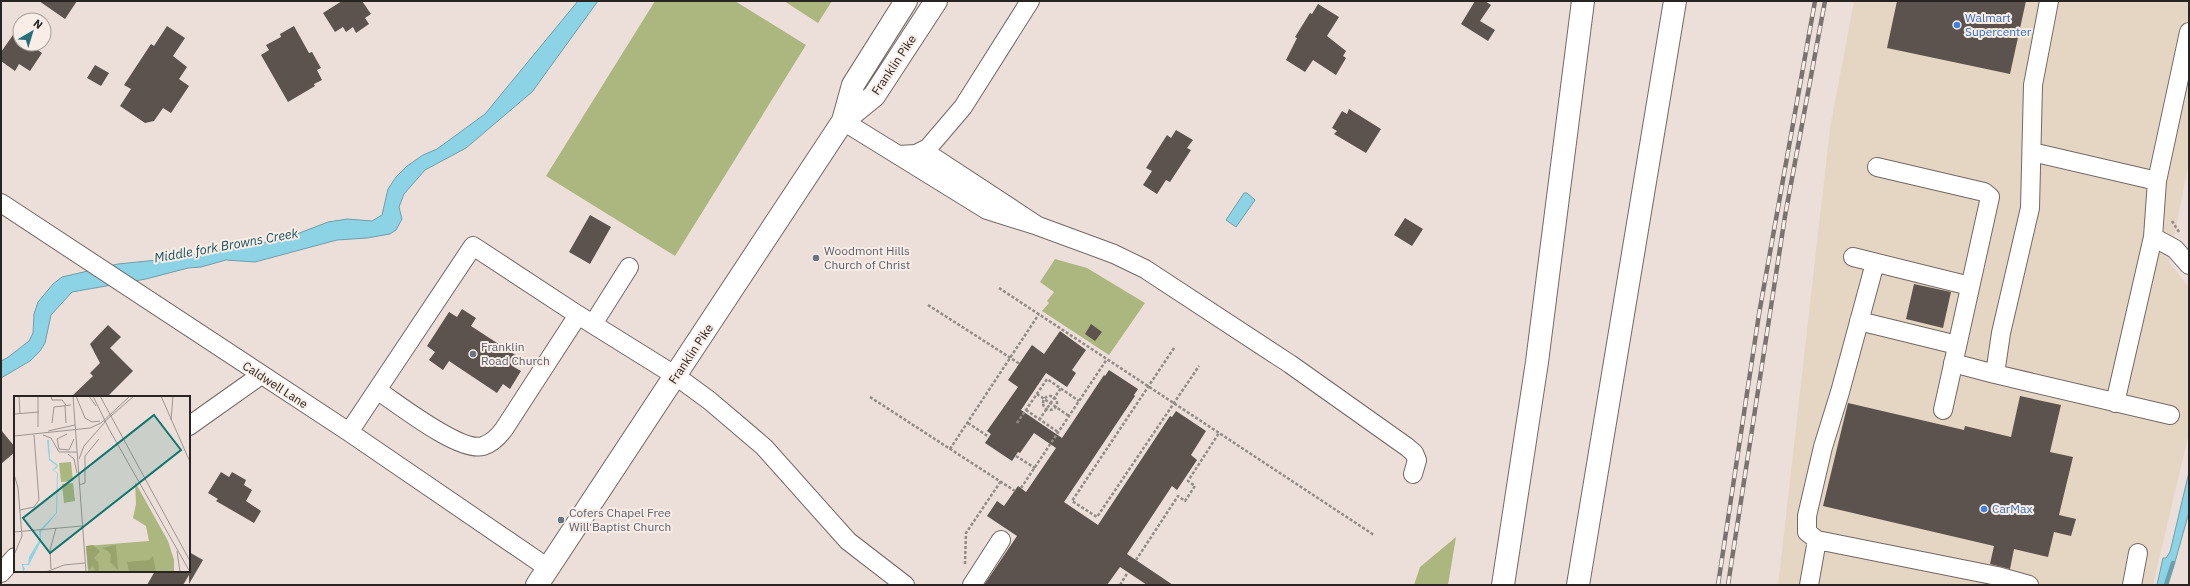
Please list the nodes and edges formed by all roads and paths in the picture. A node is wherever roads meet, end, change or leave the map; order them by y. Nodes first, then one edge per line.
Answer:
1 (906, 1) edge
2 (1030, 1) edge
3 (1583, 1) edge
4 (1675, 1) edge
5 (2049, 1) edge
6 (935, 3) edge
7 (2189, 32) edge
8 (843, 122) junction
9 (924, 151) junction
10 (2032, 152) junction
11 (898, 154) junction
12 (1877, 167) dead end
13 (2157, 181) junction
14 (1, 203) edge
15 (2169, 215) dead end
16 (1038, 226) junction
17 (2182, 236) dead end
18 (2153, 237) junction
19 (1853, 257) dead end
20 (1874, 262) junction
21 (2189, 265) edge
22 (629, 267) dead end
23 (1970, 286) junction
24 (999, 288) dead end
25 (928, 305) dead end
26 (1039, 314) junction
27 (586, 320) junction
28 (1859, 321) junction
29 (1957, 345) junction
30 (1174, 348) dead end
31 (1011, 358) junction
32 (1107, 359) junction
33 (1020, 364) dead end
34 (1953, 364) junction
35 (1199, 366) dead end
36 (1995, 374) junction
37 (261, 375) junction
38 (676, 376) junction
39 (1148, 386) junction
40 (1061, 388) junction
41 (378, 390) junction
42 (1037, 394) junction
43 (870, 396) dead end
44 (1054, 397) junction
45 (1044, 399) junction
46 (1079, 401) junction
47 (1050, 403) junction
48 (1174, 403) junction
49 (2115, 403) junction
50 (1056, 408) junction
51 (1026, 410) junction
52 (1046, 410) junction
53 (1943, 410) dead end
54 (2170, 415) dead end
55 (1069, 416) junction
56 (1040, 420) junction
57 (968, 423) junction
58 (1017, 423) dead end
59 (190, 425) edge
60 (349, 432) junction
61 (1058, 432) junction
62 (1219, 433) junction
63 (989, 437) dead end
64 (950, 449) junction
65 (1016, 456) dead end
66 (1035, 468) junction
67 (1413, 474) dead end
68 (1000, 481) junction
69 (1021, 488) dead end
70 (1015, 491) dead end
71 (1374, 535) dead end
72 (1001, 540) dead end
73 (1817, 540) junction
74 (2138, 553) dead end
75 (14, 558) edge
76 (1136, 560) dead end
77 (965, 568) dead end
78 (1128, 572) dead end
79 (1, 573) edge
80 (543, 577) edge
81 (1996, 581) edge
82 (905, 585) edge
83 (972, 585) edge
84 (1120, 585) edge
85 (1503, 585) edge
86 (1578, 585) edge
87 (1809, 585) edge
88 (2029, 585) edge
89 (2132, 585) edge

1 - 8 main road, Franklin Pike
2 - 9 street
3 - 85 main road
4 - 86 main road
5 - 10 street
6 - 8 main road, Franklin Pike
7 - 13 street
8 - 11 street
8 - 38 main road, Franklin Pike
9 - 11 street
9 - 16 street
10 - 13 street
10 - 36 street
11 - 16 street
12 - 23 street
13 - 18 street
14 - 37 street, Caldwell Lane
15 - 17 path
16 - 67 street
18 - 21 street
18 - 49 street
19 - 20 street
20 - 23 street
20 - 28 street
22 - 27 street
23 - 29 street
24 - 26 path
25 - 31 path
26 - 31 path
26 - 32 path
27 - 38 street
27 - 41 street
27 - 41 street
28 - 29 street
28 - 73 street
29 - 34 street
30 - 39 path
31 - 33 path
31 - 57 path
32 - 39 path
32 - 46 path
34 - 36 street
34 - 53 street
35 - 48 path
36 - 49 street
37 - 59 street
37 - 60 street, Caldwell Lane
38 - 80 main road, Franklin Pike
38 - 82 street
39 - 48 path
39 - 48 path
40 - 42 path
40 - 44 path
40 - 46 path
41 - 60 street
42 - 45 path
42 - 51 path
43 - 64 path
44 - 45 path
44 - 47 path
44 - 50 path
45 - 47 path
45 - 52 path
46 - 55 path
47 - 50 path
47 - 52 path
48 - 62 path
49 - 54 street
50 - 52 path
50 - 55 path
51 - 56 path
51 - 58 path
52 - 56 path
55 - 61 path
56 - 61 path
57 - 63 path
57 - 64 path
60 - 80 street, Caldwell Lane
61 - 66 path
62 - 71 path
62 - 76 path
64 - 68 path
65 - 66 path
66 - 69 path
68 - 70 path
68 - 77 path
72 - 83 street
73 - 81 street
73 - 87 street
74 - 89 street
75 - 79 street
78 - 84 path
81 - 88 street

